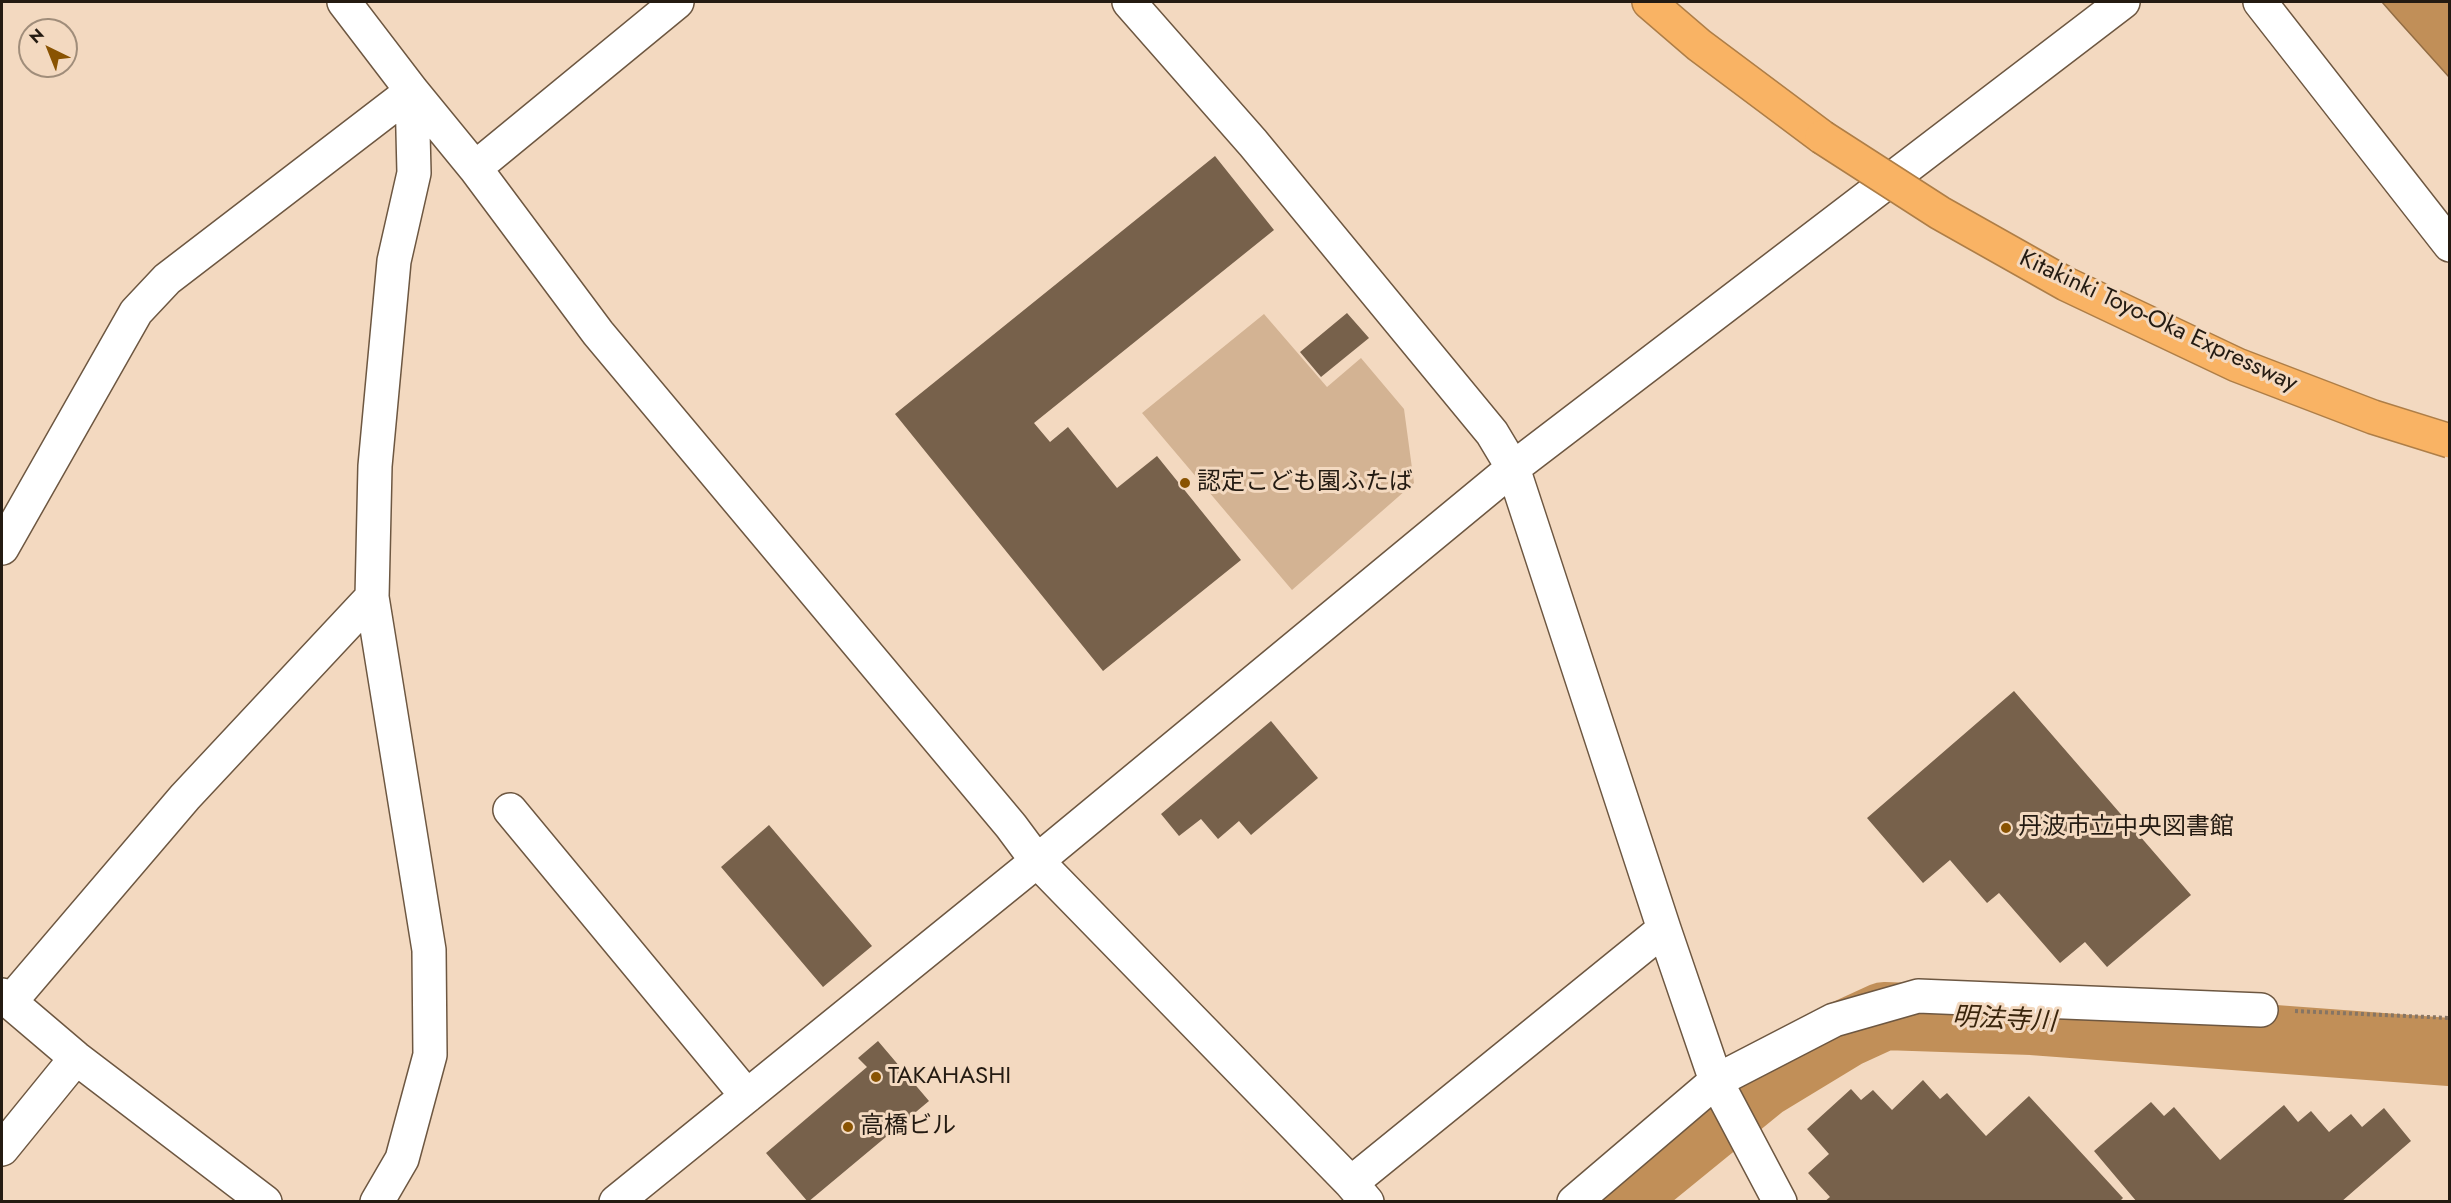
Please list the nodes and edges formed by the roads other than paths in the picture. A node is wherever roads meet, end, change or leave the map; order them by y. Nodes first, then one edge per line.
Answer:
1 (344, 2) edge
2 (677, 2) edge
3 (1129, 2) edge
4 (1649, 2) edge
5 (2123, 2) edge
6 (2260, 2) edge
7 (412, 91) junction
8 (475, 168) junction
9 (2450, 244) edge
10 (2450, 441) edge
11 (1514, 468) junction
12 (2, 548) edge
13 (372, 597) junction
14 (510, 810) dead end
15 (1037, 861) junction
16 (1664, 929) junction
17 (6, 999) edge
18 (2261, 1010) road end
19 (76, 1058) junction
20 (747, 1096) junction
21 (1726, 1100) junction
22 (2, 1149) edge
23 (1359, 1192) edge
24 (265, 1202) edge
25 (376, 1202) edge
26 (616, 1202) edge
27 (1574, 1202) edge
28 (1780, 1202) edge

1 - 7 street
2 - 8 street
3 - 11 street
4 - 10 highway, Kitakinki Toyo-Oka Expressway, bridge
5 - 11 street
6 - 9 street
7 - 8 street
7 - 12 street
7 - 13 street
8 - 15 street
11 - 15 street
11 - 16 street
13 - 17 street
13 - 25 street
14 - 20 street
15 - 20 street
15 - 23 street
16 - 21 street
16 - 23 street
17 - 19 street
18 - 21 street
19 - 22 street
19 - 24 street
20 - 26 street
21 - 27 street
21 - 28 street

